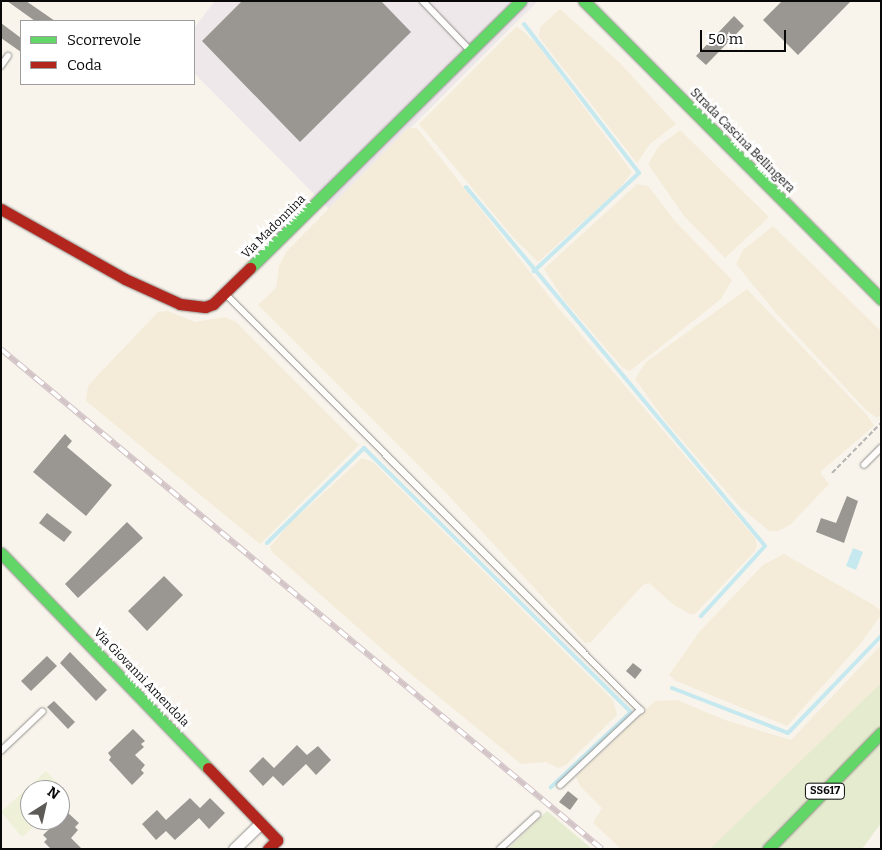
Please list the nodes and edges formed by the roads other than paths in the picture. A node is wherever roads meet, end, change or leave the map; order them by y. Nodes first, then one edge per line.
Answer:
1 (423, 1) edge
2 (520, 1) edge
3 (584, 1) edge
4 (470, 50) junction
5 (8, 56) dead end
6 (1, 66) edge
7 (1, 209) edge
8 (226, 294) junction
9 (881, 299) edge
10 (881, 448) edge
11 (864, 465) dead end
12 (1, 553) edge
13 (42, 712) dead end
14 (881, 733) edge
15 (1, 750) edge
16 (561, 785) dead end
17 (537, 815) dead end
18 (261, 823) junction
19 (234, 849) edge
20 (268, 849) edge
21 (500, 849) edge
22 (768, 849) edge

1 - 4 lane
2 - 4 street, Via Madonnina
3 - 9 street, Strada Cascina Bellingera
4 - 8 street, Via Madonnina
5 - 6 lane
7 - 8 street, Via Madonnina
8 - 16 lane
10 - 11 lane
12 - 18 street, Via Giovanni Amendola
13 - 15 lane
14 - 22 street, SS617
17 - 21 lane
18 - 19 street
18 - 20 street, Via Giovanni Amendola

